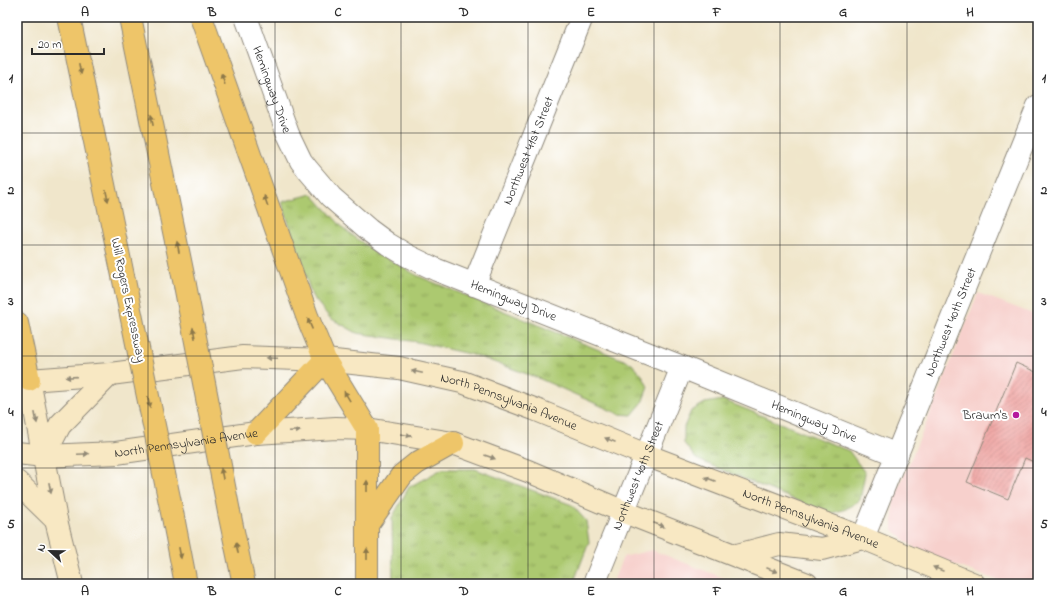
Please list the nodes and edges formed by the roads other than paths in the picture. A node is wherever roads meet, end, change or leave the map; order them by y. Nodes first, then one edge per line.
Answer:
1 (69, 17) edge
2 (130, 17) edge
3 (201, 17) edge
4 (246, 17) edge
5 (582, 17) edge
6 (1038, 106) edge
7 (474, 285) junction
8 (17, 322) edge
9 (325, 360) junction
10 (682, 367) junction
11 (110, 374) junction
12 (23, 380) edge
13 (367, 429) junction
14 (256, 433) junction
15 (453, 443) junction
16 (17, 453) edge
17 (646, 454) junction
18 (897, 455) junction
19 (44, 456) junction
20 (17, 482) edge
21 (622, 511) junction
22 (56, 520) junction
23 (367, 525) junction
24 (863, 538) junction
25 (737, 555) junction
26 (72, 584) edge
27 (186, 584) edge
28 (244, 584) edge
29 (367, 584) edge
30 (594, 584) edge
31 (807, 584) edge
32 (974, 584) edge

1 -> 27 highway, Will Rogers Expressway, bridge
28 -> 2 highway, bridge
9 -> 3 highway
4 - 7 street, Hemingway Drive
5 - 7 street, Northwest 41st Street
6 - 18 street, Northwest 40th Street
7 - 10 street, Hemingway Drive
8 - 12 highway
9 -> 11 main road, North Pennsylvania Avenue
13 -> 9 highway
9 - 14 highway
17 -> 9 main road, North Pennsylvania Avenue
10 - 17 street, Northwest 40th Street
10 - 18 street, Hemingway Drive
11 -> 12 main road, North Pennsylvania Avenue
11 - 19 main road
12 -> 19 main road
14 -> 13 main road, North Pennsylvania Avenue
13 -> 15 main road, North Pennsylvania Avenue
23 -> 13 highway
19 -> 14 main road, North Pennsylvania Avenue
15 -> 21 main road, North Pennsylvania Avenue
15 - 23 highway
16 - 19 main road, North Pennsylvania Avenue
17 - 21 street, Northwest 40th Street
24 -> 17 main road, North Pennsylvania Avenue
18 - 24 street, Northwest 40th Street
19 -> 22 main road
20 - 22 main road
21 -> 25 main road, North Pennsylvania Avenue
21 - 30 street, Northwest 40th Street
22 - 26 main road
29 -> 23 highway
24 - 25 main road
32 -> 24 main road, North Pennsylvania Avenue
25 -> 31 main road, North Pennsylvania Avenue

